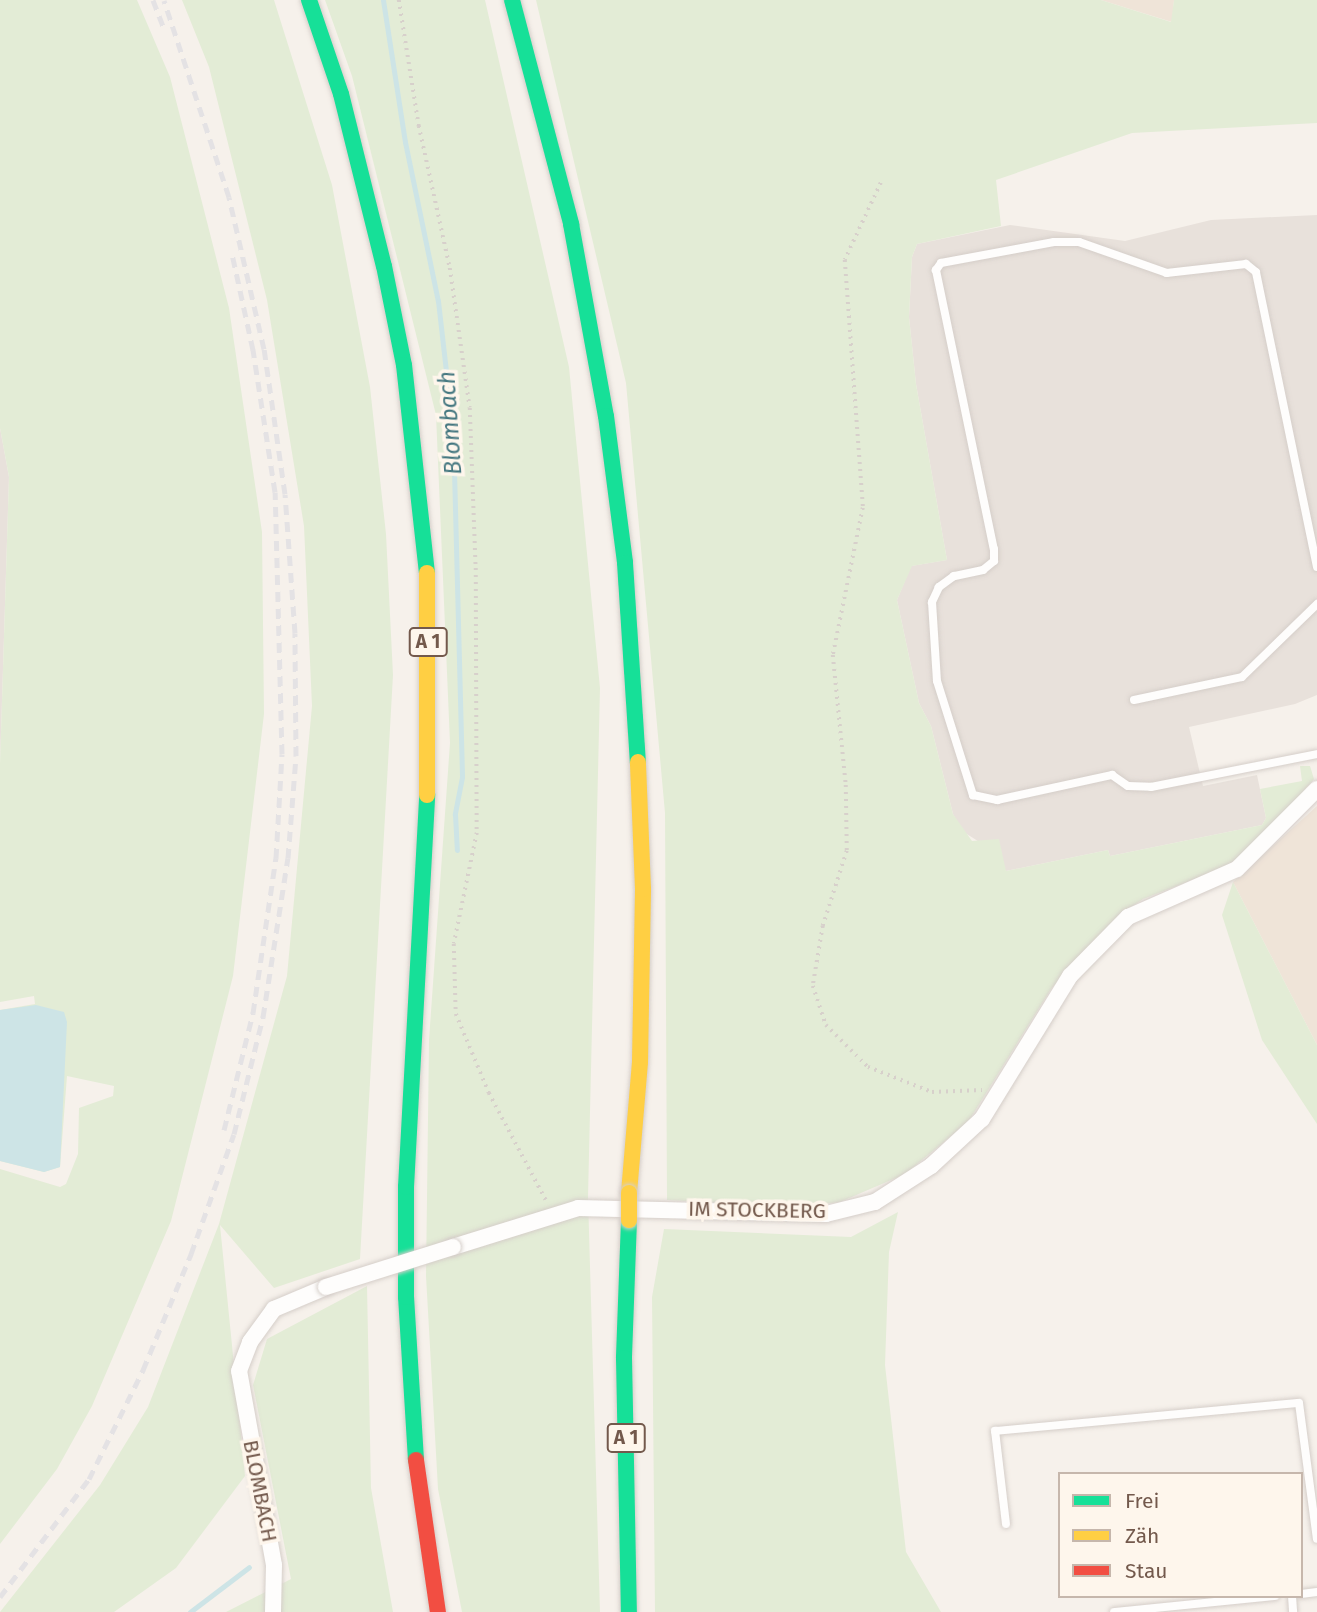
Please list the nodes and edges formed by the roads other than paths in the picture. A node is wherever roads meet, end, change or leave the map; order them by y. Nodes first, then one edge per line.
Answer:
1 (309, 0) edge
2 (512, 0) edge
3 (1317, 567) edge
4 (1317, 604) edge
5 (1134, 700) dead end
6 (1317, 754) edge
7 (1317, 789) edge
8 (239, 1371) joint
9 (1006, 1524) dead end
10 (1317, 1539) edge
11 (1255, 1598) edge
12 (273, 1612) edge
13 (438, 1612) edge
14 (629, 1612) edge
15 (1114, 1612) edge

1 - 13 highway, A 1
2 - 14 highway, A 1, bridge
3 - 6 lane
4 - 5 lane
7 - 8 street, IM STOCKBERG, bridge
8 - 12 street, BLOMBACH
9 - 10 lane
11 - 15 lane

